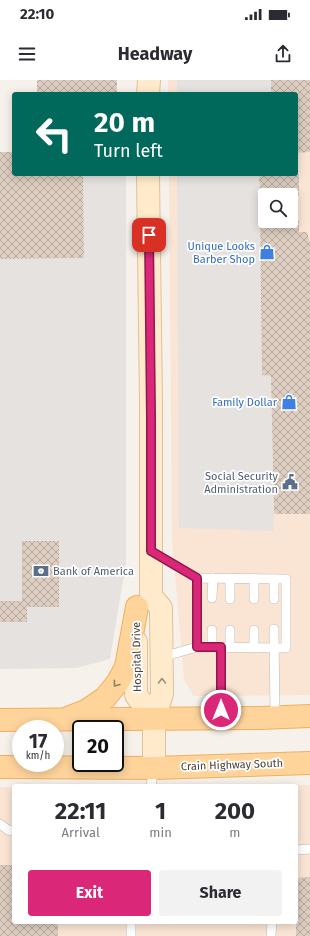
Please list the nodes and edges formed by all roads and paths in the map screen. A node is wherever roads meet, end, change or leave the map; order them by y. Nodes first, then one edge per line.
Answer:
1 (149, 80) edge
2 (148, 92) edge
3 (148, 176) edge
4 (151, 551) junction
5 (197, 578) junction
6 (213, 578) junction
7 (230, 578) junction
8 (254, 578) junction
9 (274, 579) junction
10 (212, 598) dead end
11 (230, 599) dead end
12 (254, 599) dead end
13 (274, 599) dead end
14 (144, 602) junction
15 (274, 629) dead end
16 (212, 630) dead end
17 (230, 630) dead end
18 (254, 630) dead end
19 (197, 647) junction
20 (212, 647) junction
21 (226, 647) junction
22 (254, 647) junction
23 (274, 648) junction
24 (162, 657) junction
25 (310, 716) edge
26 (267, 717) junction
27 (221, 718) junction
28 (65, 719) junction
29 (154, 719) junction
30 (0, 720) edge
31 (310, 763) edge
32 (0, 767) edge
33 (152, 777) edge
34 (0, 824) edge
35 (12, 831) edge
36 (310, 849) edge
37 (298, 850) edge
38 (131, 924) edge
39 (272, 924) edge
40 (131, 936) edge
41 (270, 936) edge

1 - 2 street
3 - 4 street, Hospital Drive
4 - 5 lane
4 - 14 street, Hospital Drive
5 - 6 lane
5 - 19 lane
6 - 7 lane
6 - 10 lane
7 - 8 lane
7 - 11 lane
8 - 9 lane
8 - 12 lane
9 - 13 lane
9 - 23 lane
14 - 24 street
14 -> 28 main road
14 - 29 street, Hospital Drive
15 - 23 lane
16 - 20 lane
17 - 21 lane
18 - 22 lane
19 - 20 lane
19 - 24 lane
20 - 21 lane
21 - 22 lane
21 - 27 lane
22 - 23 lane
23 - 26 lane
29 -> 24 street
25 - 26 main road
26 - 27 main road
27 - 29 main road
28 - 29 main road
28 - 30 main road
29 - 33 street
31 - 33 main road, Crain Highway South
32 - 33 main road, Crain Highway South
34 - 35 lane
36 - 37 lane
38 - 40 lane
39 - 41 lane

